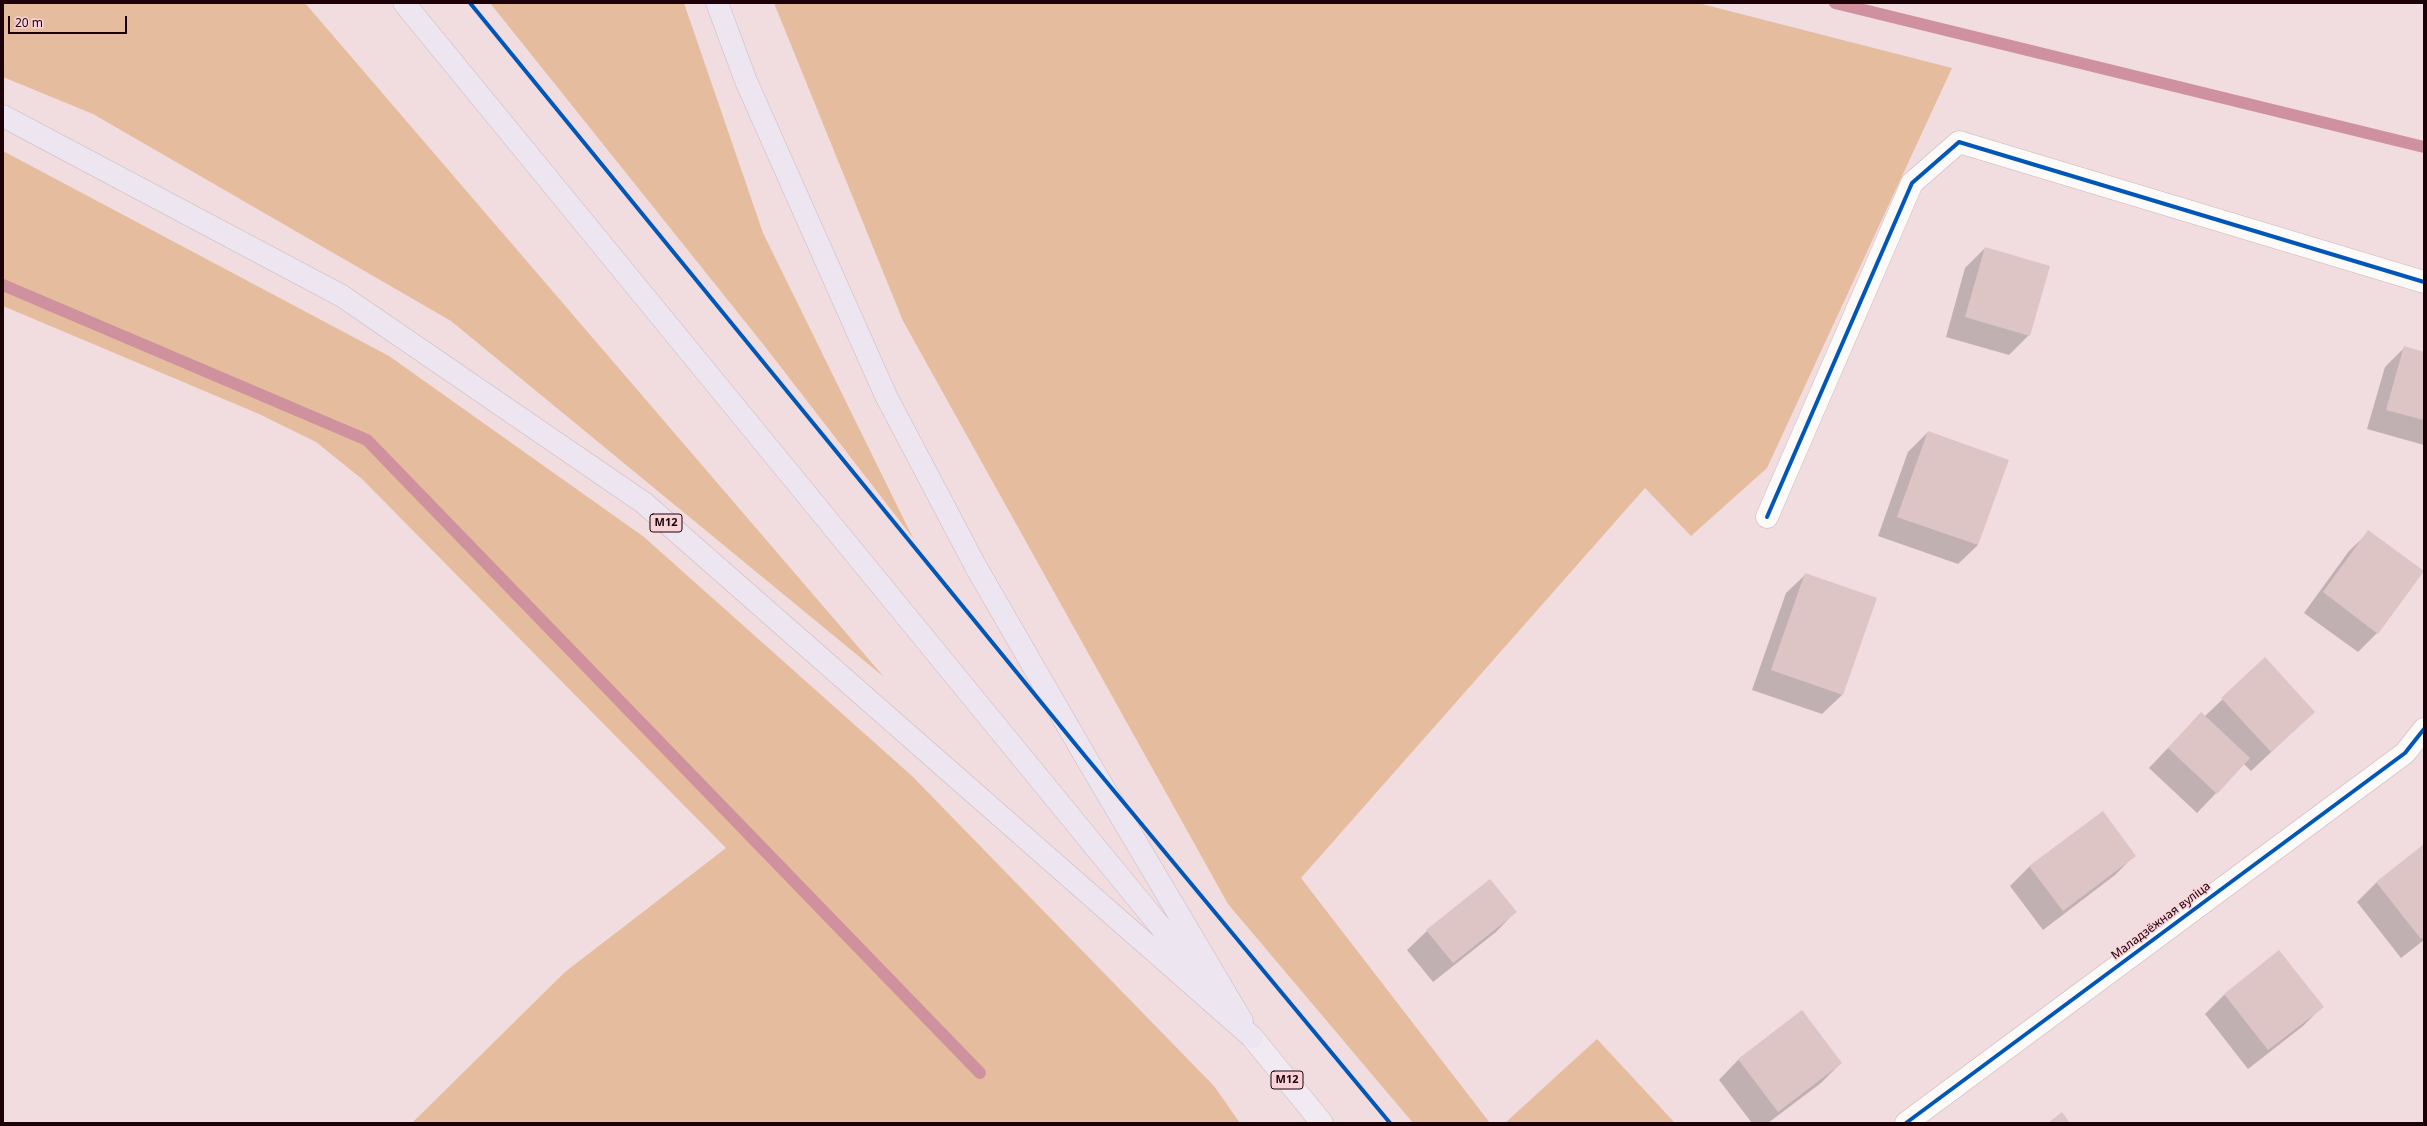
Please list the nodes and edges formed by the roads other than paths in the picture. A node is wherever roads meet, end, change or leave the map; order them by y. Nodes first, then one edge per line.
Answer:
1 (404, 3) edge
2 (717, 3) edge
3 (3, 116) edge
4 (2424, 282) edge
5 (1767, 517) dead end
6 (2424, 729) edge
7 (1252, 1037) junction
8 (1322, 1123) edge
9 (1906, 1123) edge

1 - 7 highway, М12
2 - 7 highway, М12
3 - 7 highway, М12
4 - 5 street
6 - 9 street, Маладзёжная вуліца
7 - 8 main road, М12

